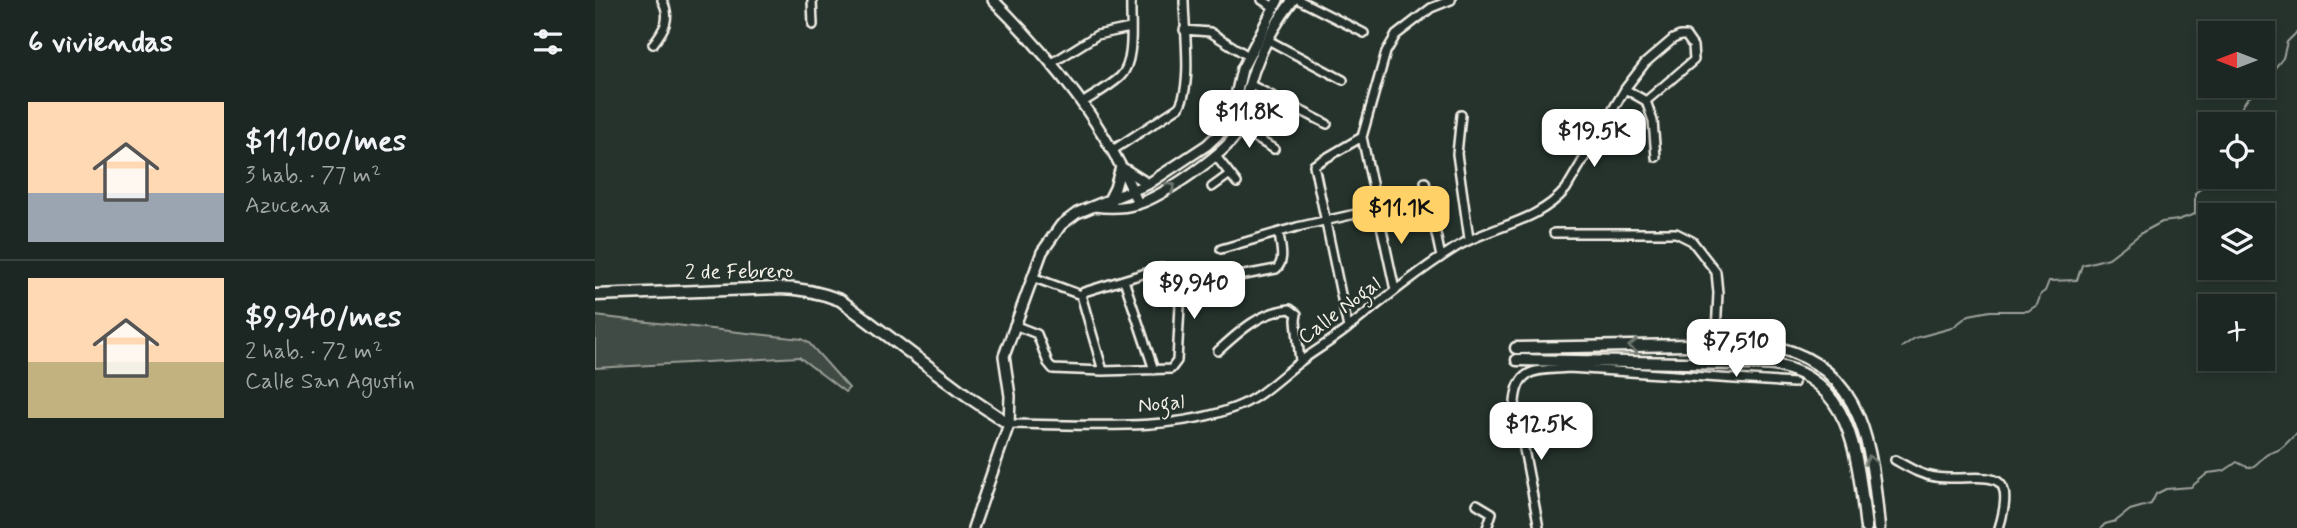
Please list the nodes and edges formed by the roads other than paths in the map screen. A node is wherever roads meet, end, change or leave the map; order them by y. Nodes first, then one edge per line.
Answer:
1 (662, 0) edge
2 (812, 0) edge
3 (993, 0) edge
4 (1131, 0) edge
5 (1184, 0) edge
6 (1262, 0) edge
7 (1293, 0) edge
8 (1299, 0) edge
9 (1451, 0) edge
10 (1276, 3) edge
11 (813, 25) dead end
12 (1130, 28) junction
13 (1184, 30) junction
14 (1364, 33) dead end
15 (1268, 40) junction
16 (653, 44) dead end
17 (1248, 56) junction
18 (1052, 63) junction
19 (1343, 80) dead end
20 (1249, 84) junction
21 (1625, 89) junction
22 (1646, 101) junction
23 (1233, 102) junction
24 (1082, 103) junction
25 (1245, 105) junction
26 (1461, 115) dead end
27 (1327, 124) dead end
28 (1239, 128) junction
29 (1362, 137) junction
30 (1274, 149) dead end
31 (1113, 150) junction
32 (1215, 155) junction
33 (1656, 157) dead end
34 (1121, 167) junction
35 (1230, 174) junction
36 (1425, 182) dead end
37 (1237, 183) dead end
38 (1148, 184) junction
39 (1212, 187) dead end
40 (1133, 192) junction
41 (1108, 204) junction
42 (1138, 204) junction
43 (1378, 209) junction
44 (1326, 220) junction
45 (1279, 233) junction
46 (1554, 233) dead end
47 (1469, 239) junction
48 (1221, 249) dead end
49 (1441, 257) junction
50 (1239, 276) dead end
51 (1032, 277) junction
52 (1124, 280) junction
53 (1395, 290) junction
54 (595, 295) edge
55 (1081, 295) junction
56 (1014, 325) junction
57 (1348, 328) junction
58 (1716, 345) junction
59 (1516, 348) joint
60 (1218, 351) dead end
61 (1517, 360) joint
62 (1300, 362) junction
63 (1718, 364) junction
64 (1154, 370) junction
65 (1103, 371) junction
66 (1794, 383) dead end
67 (1009, 424) junction
68 (1895, 460) dead end
69 (1477, 504) dead end
70 (1492, 513) junction
71 (1500, 518) dead end
72 (973, 528) edge
73 (1487, 528) edge
74 (1539, 528) edge
75 (1866, 528) edge
76 (1879, 528) edge
77 (1999, 528) edge

1 - 16 street
2 - 11 street
3 - 18 street
4 - 12 street
5 - 13 street
6 - 10 street
7 - 15 street
8 - 14 street
9 - 29 street
10 - 17 street
12 - 18 street
12 - 24 street
13 - 17 street
13 - 31 street
15 - 19 street
15 - 20 street
17 - 23 street
18 - 24 street
20 - 25 street
20 - 27 street
21 - 22 street
21 - 22 street, Calle Nogal
21 - 47 street, Calle Nogal
22 - 33 street
23 - 25 street
23 - 38 street
24 - 31 street
25 - 28 street
26 - 47 street
28 - 30 street
28 - 32 street
29 - 43 street
29 - 44 street
31 - 34 street
32 - 35 street
42 -> 32 street
34 - 38 street
34 - 40 street
34 - 41 street
35 - 37 street
35 - 39 street
36 - 49 street
38 - 40 street
40 - 41 street
40 - 42 street
41 - 42 street
41 - 51 street
43 - 44 street
43 - 53 street
44 - 45 street
44 - 57 street
45 - 48 street
45 - 50 street
46 - 58 street
47 - 49 street, Calle Nogal
49 - 53 street, Calle Nogal
51 - 55 street
51 - 56 street
52 - 55 street
52 - 64 street
52 - 64 street
53 - 57 street, Calle Nogal
54 - 67 main road, 2 de Febrero
55 - 65 street
56 - 65 street
56 - 67 street
57 - 62 street, Calle Nogal
58 -> 59 main road
58 - 63 street
76 -> 58 main road
59 - 61 street
60 - 62 street
61 - 63 main road
62 - 67 street, Nogal
63 - 75 main road
64 - 65 street
66 - 74 street
67 - 72 street
68 - 77 street
69 - 70 street
70 - 71 street
70 - 73 street

